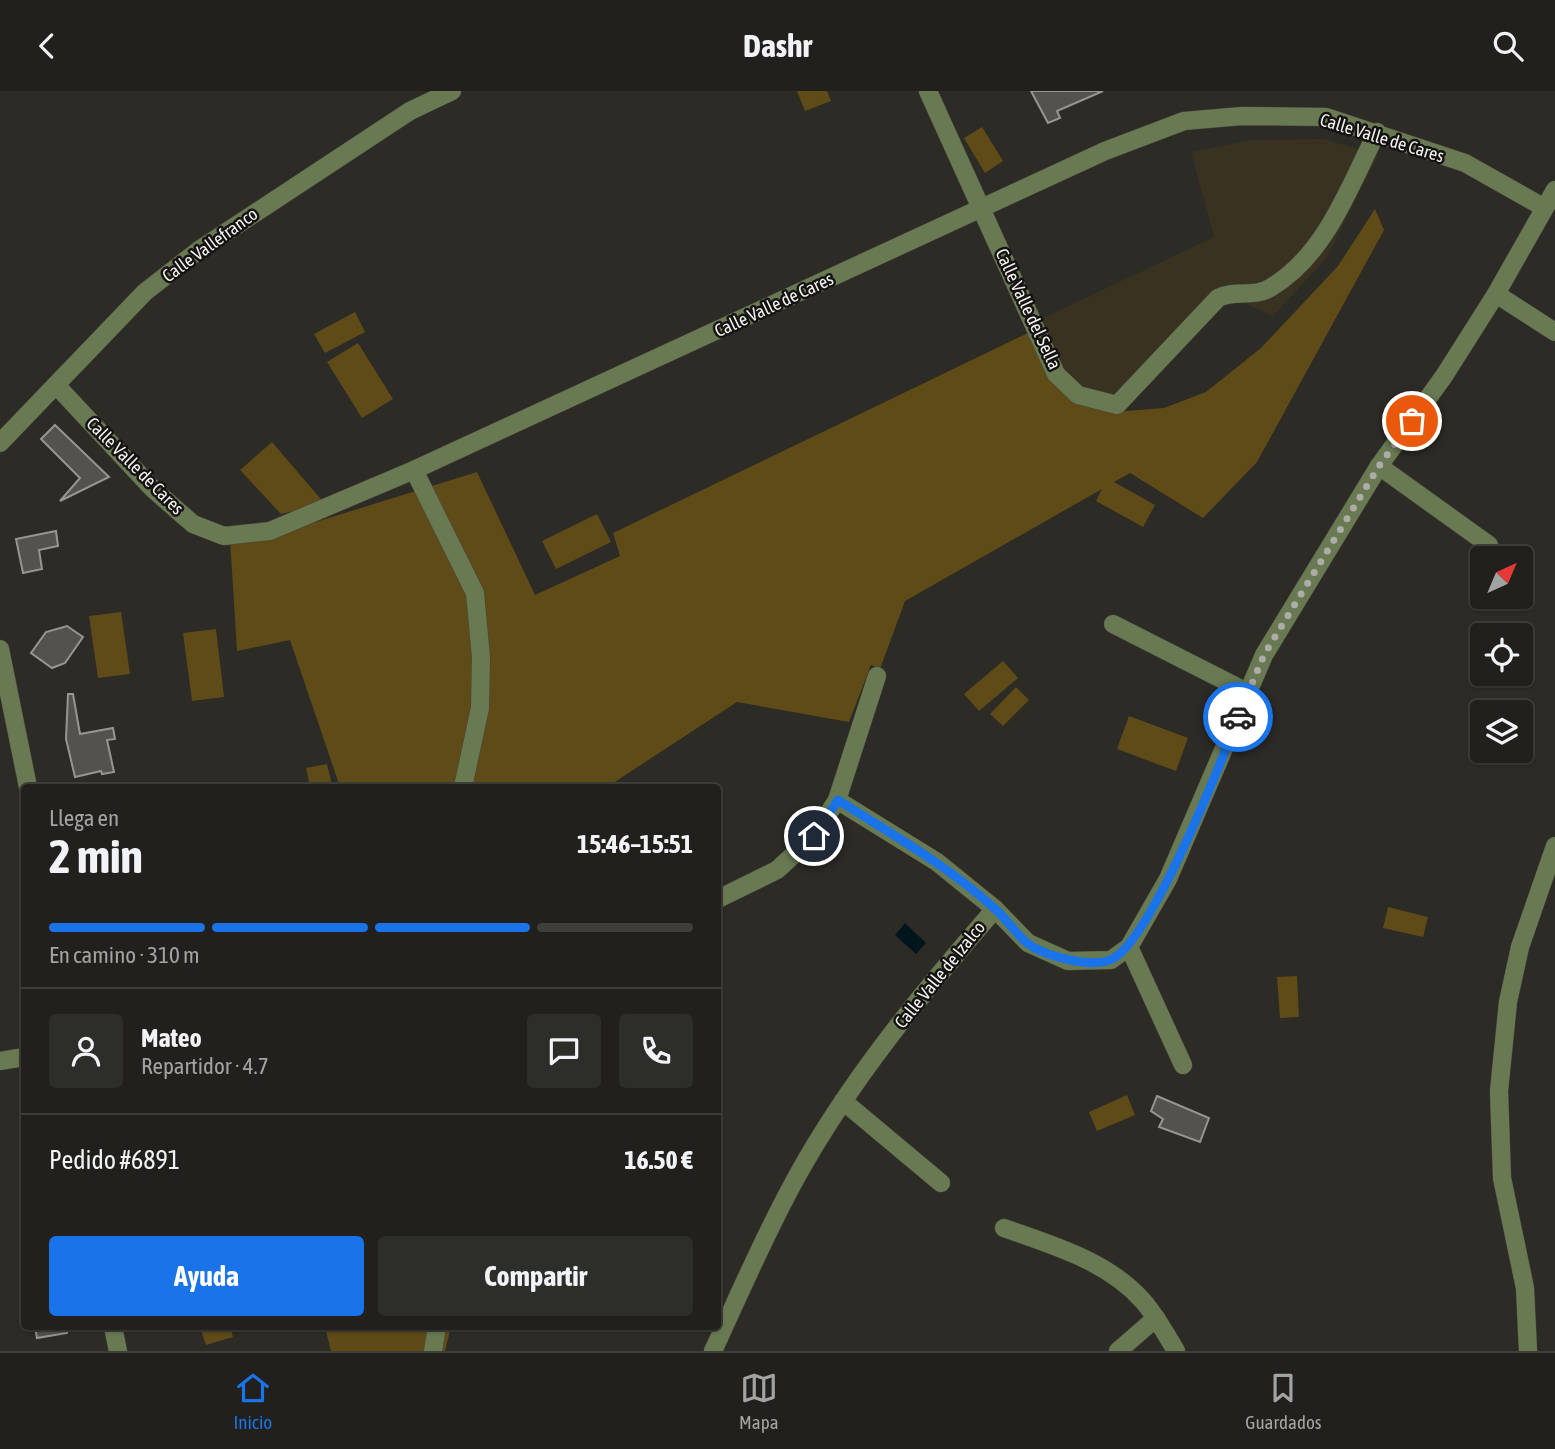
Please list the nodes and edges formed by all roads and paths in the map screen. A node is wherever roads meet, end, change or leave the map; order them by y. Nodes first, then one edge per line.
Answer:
1 (453, 91) edge
2 (928, 91) edge
3 (1377, 132) junction
4 (1555, 190) edge
5 (1543, 207) junction
6 (982, 209) junction
7 (1496, 294) junction
8 (1555, 332) edge
9 (56, 385) junction
10 (0, 443) edge
11 (1379, 466) junction
12 (414, 470) junction
13 (1489, 545) dead end
14 (1113, 625) dead end
15 (0, 649) edge
16 (877, 676) dead end
17 (1247, 692) junction
18 (27, 784) edge
19 (464, 784) edge
20 (838, 800) junction
21 (1555, 846) edge
22 (721, 898) edge
23 (995, 909) junction
24 (1129, 947) junction
25 (21, 1058) edge
26 (0, 1061) edge
27 (1183, 1065) dead end
28 (843, 1101) junction
29 (941, 1184) dead end
30 (1004, 1228) dead end
31 (1157, 1318) junction
32 (114, 1330) edge
33 (436, 1330) edge
34 (118, 1351) edge
35 (433, 1351) edge
36 (713, 1351) edge
37 (1118, 1351) edge
38 (1176, 1351) edge
39 (1528, 1351) edge

1 - 9 street, Calle Vallefranco
2 - 6 street, Calle Valle del Sella
3 - 5 street, Calle Valle de Cares
3 - 6 street, Calle Valle de Cares
3 - 6 street, Calle Valle del Sella
4 - 5 street
5 - 7 street
6 - 12 street, Calle Valle de Cares
7 - 8 street
7 - 11 street
9 - 10 street, Calle Vallefranco
9 - 12 street, Calle Valle de Cares
11 - 13 street
11 - 17 street
12 - 19 street
14 - 17 street
15 - 18 street
16 - 20 street
17 - 24 street
20 - 22 street
20 - 23 street
21 - 39 street
23 - 24 street, Calle Valle de Izalco
23 - 28 street, Calle Valle de Izalco
24 - 27 street
25 - 26 street
28 - 29 street
28 - 36 street, Calle Valle de Izalco
30 - 31 street
31 - 37 street
31 - 38 street
32 - 34 street
33 - 35 street

